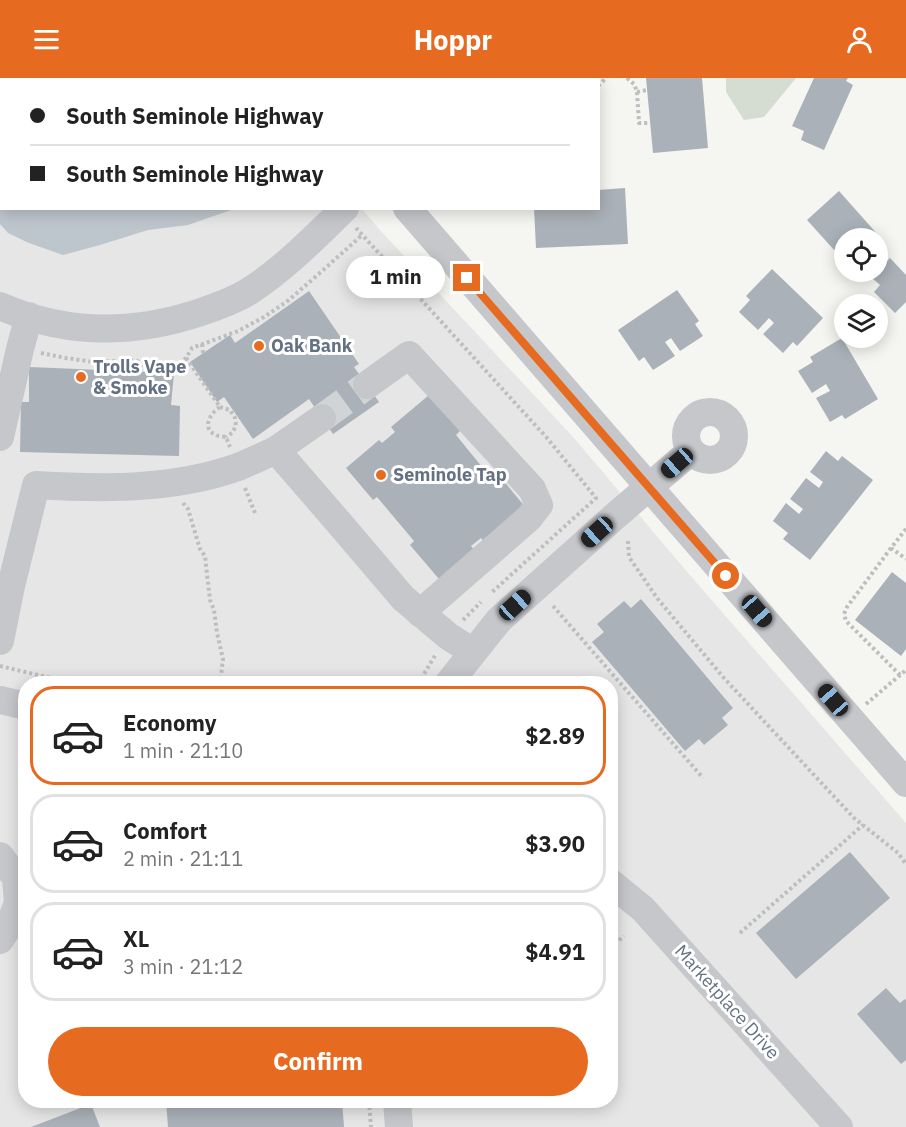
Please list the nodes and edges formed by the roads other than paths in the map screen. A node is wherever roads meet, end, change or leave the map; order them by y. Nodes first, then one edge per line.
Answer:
1 (409, 210) edge
2 (348, 215) edge
3 (0, 306) edge
4 (29, 316) junction
5 (367, 385) tunnel mouth
6 (322, 417) tunnel mouth
7 (0, 437) edge
8 (276, 450) junction
9 (691, 451) dead end
10 (650, 487) junction
11 (12, 535) edge
12 (420, 613) junction
13 (0, 641) edge
14 (472, 652) junction
15 (454, 676) edge
16 (0, 700) edge
17 (18, 704) edge
18 (906, 783) edge
19 (0, 856) edge
20 (618, 889) edge
21 (0, 940) edge
22 (398, 1108) edge
23 (399, 1127) edge
24 (839, 1127) edge

1 - 10 street
2 - 4 street
3 - 4 street
4 - 7 street
5 - 12 street
6 - 8 street
8 - 11 street
8 - 12 street
9 - 10 street
10 - 14 street
10 - 18 street
11 - 13 street
12 - 14 street
14 - 15 street
16 - 17 street
19 - 21 street
20 - 24 street, Marketplace Drive
22 - 23 street

